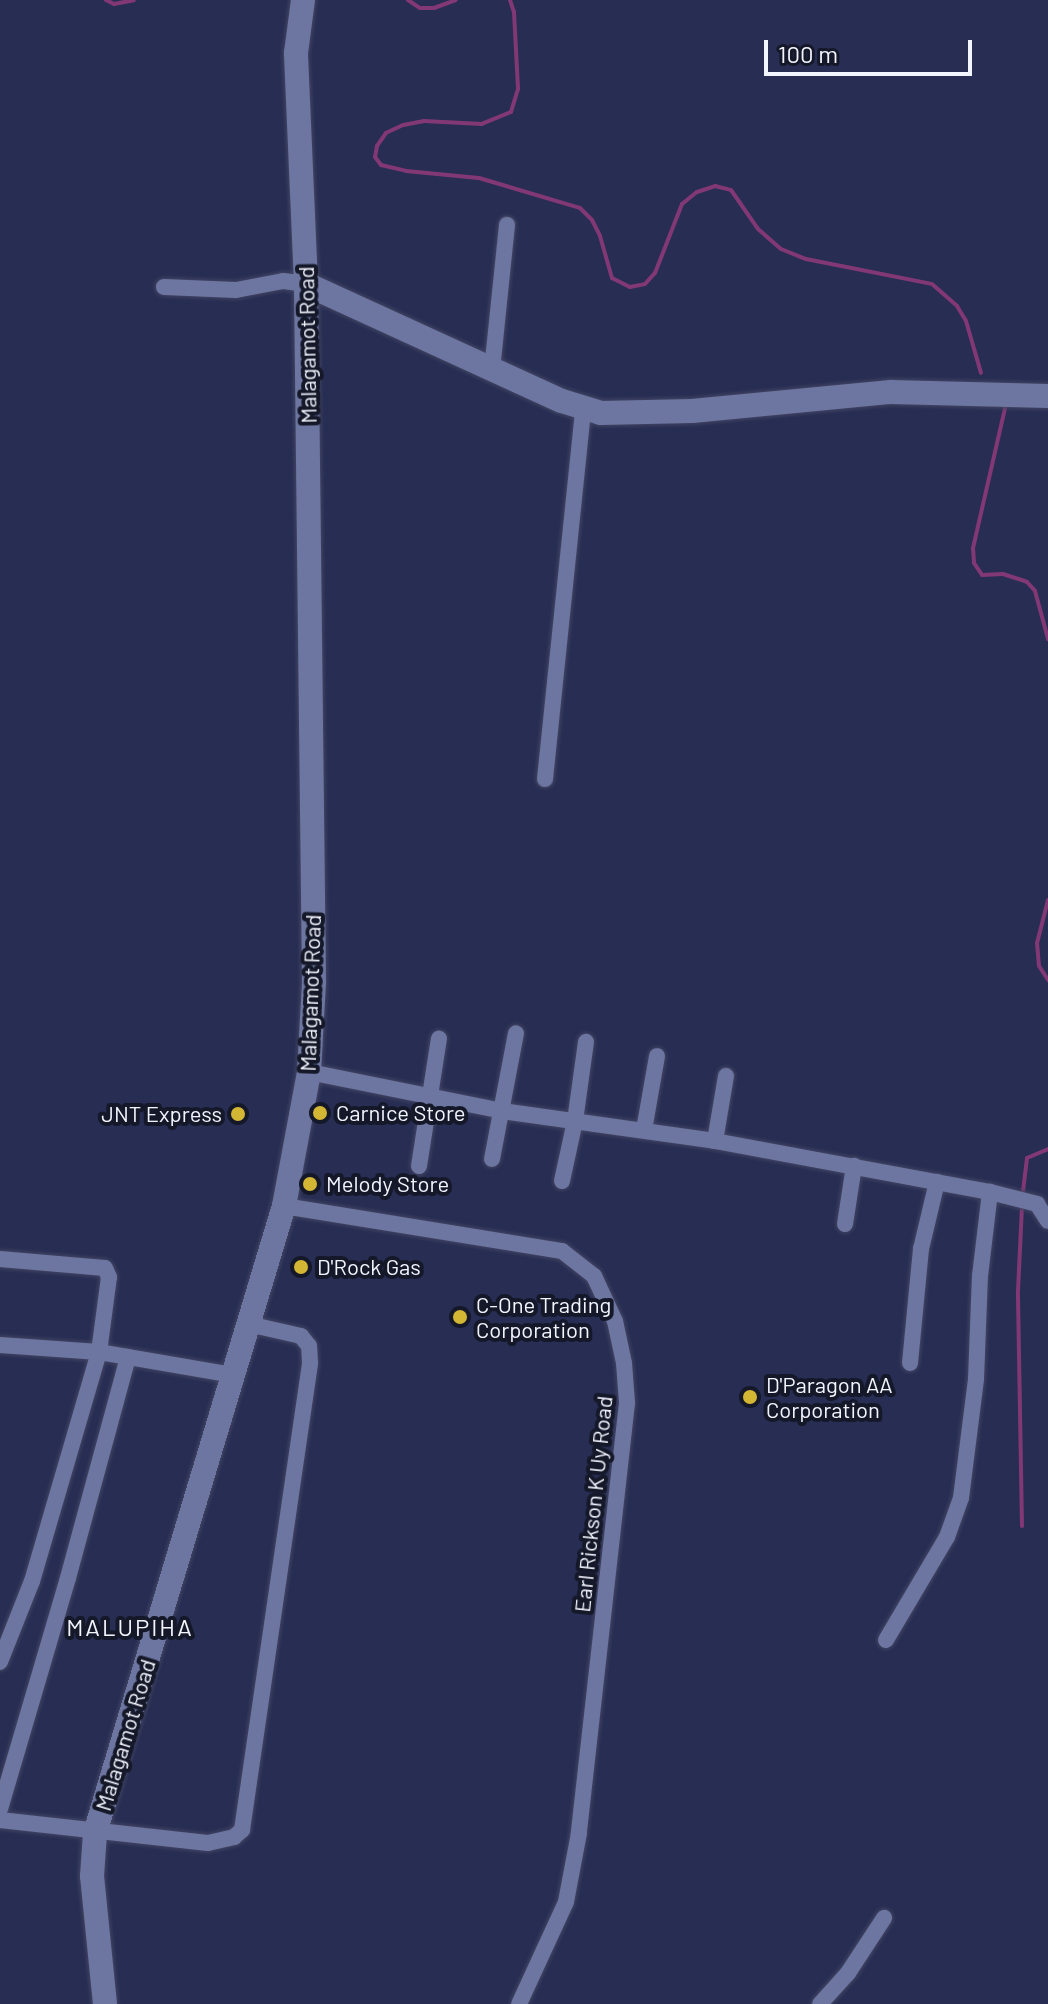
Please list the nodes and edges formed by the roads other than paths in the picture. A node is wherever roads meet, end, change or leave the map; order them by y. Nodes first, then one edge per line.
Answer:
1 (303, 0) edge
2 (507, 225) dead end
3 (306, 284) junction
4 (164, 287) dead end
5 (492, 370) junction
6 (1048, 396) edge
7 (583, 409) junction
8 (545, 779) dead end
9 (516, 1033) dead end
10 (439, 1039) dead end
11 (586, 1042) dead end
12 (657, 1056) dead end
13 (309, 1072) junction
14 (726, 1076) dead end
15 (431, 1098) junction
16 (502, 1111) junction
17 (575, 1121) junction
18 (644, 1130) junction
19 (715, 1141) junction
20 (492, 1159) dead end
21 (419, 1166) dead end
22 (854, 1166) junction
23 (562, 1181) dead end
24 (937, 1182) junction
25 (990, 1192) junction
26 (284, 1206) junction
27 (1048, 1221) edge
28 (845, 1224) dead end
29 (0, 1259) edge
30 (248, 1324) junction
31 (0, 1345) edge
32 (99, 1352) junction
33 (128, 1357) junction
34 (910, 1363) dead end
35 (233, 1375) junction
36 (886, 1640) dead end
37 (0, 1662) edge
38 (0, 1809) edge
39 (0, 1820) edge
40 (95, 1833) junction
41 (884, 1918) dead end
42 (105, 2004) edge
43 (519, 2004) edge
44 (820, 2004) edge

1 - 3 street, Malagamot Road
2 - 5 street
3 - 4 street
3 - 5 street
3 - 13 street, Malagamot Road
5 - 7 street
6 - 7 street
7 - 8 street
9 - 16 street
10 - 15 street
11 - 17 street
12 - 18 street
13 - 15 street
13 - 26 street, Malagamot Road
14 - 19 street
15 - 16 street
15 - 21 street
16 - 17 street
16 - 20 street
17 - 18 street
17 - 23 street
18 - 19 street
19 - 22 street
22 - 24 street
22 - 28 street
24 - 25 street
24 - 34 street
25 - 27 street
25 - 36 street
26 - 30 street, Malagamot Road
26 - 43 street, Earl Rickson K Uy Road
29 - 32 street
30 - 35 street, Malagamot Road
30 - 40 street
31 - 32 street
32 - 33 street
32 - 37 street
33 - 35 street
33 - 38 street
35 - 40 street, Malagamot Road
39 - 40 street
40 - 42 street, Malagamot Road
41 - 44 street

